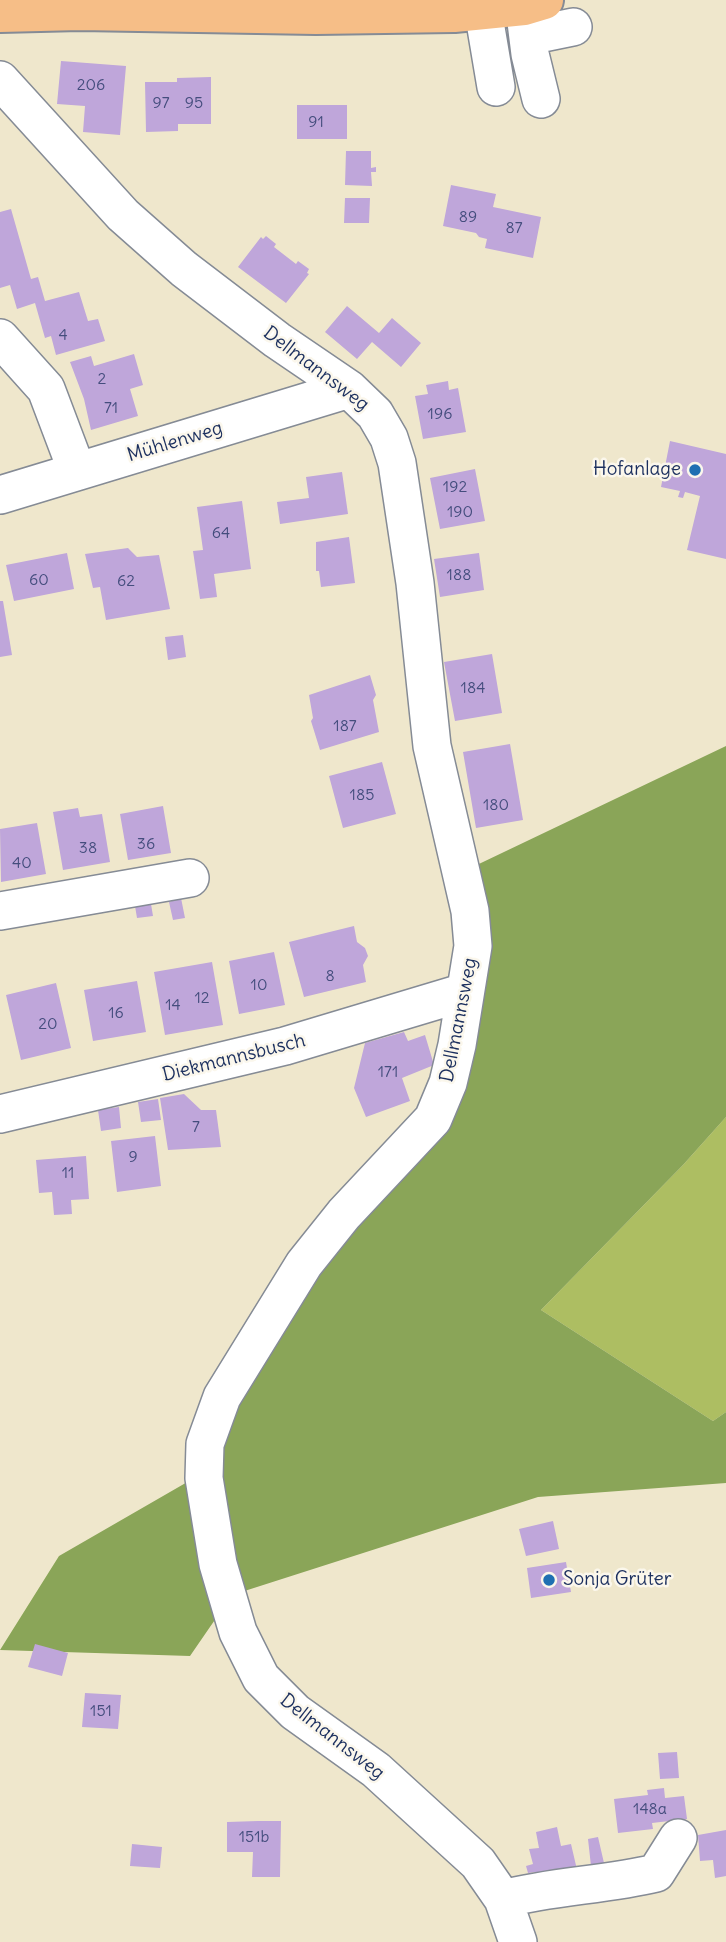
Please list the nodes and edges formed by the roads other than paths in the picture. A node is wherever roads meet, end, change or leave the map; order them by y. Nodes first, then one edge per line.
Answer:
1 (483, 10) junction
2 (0, 13) edge
3 (532, 14) edge
4 (573, 27) dead end
5 (0, 80) edge
6 (496, 88) dead end
7 (541, 99) dead end
8 (0, 338) edge
9 (349, 390) junction
10 (77, 471) junction
11 (0, 495) edge
12 (190, 878) dead end
13 (0, 911) edge
14 (465, 992) junction
15 (0, 1114) edge
16 (678, 1838) dead end
17 (503, 1899) junction
18 (518, 1942) edge

1 - 2 main road
1 - 3 main road
1 - 6 street
3 - 4 street
3 - 7 street
5 - 9 street, Dellmannsweg
8 - 10 street
9 - 10 street, Mühlenweg
9 - 14 street, Dellmannsweg
10 - 11 street, Mühlenweg
12 - 13 street
14 - 15 street, Diekmannsbusch
14 - 17 street, Dellmannsweg
16 - 17 street
17 - 18 street, Dellmannsweg

